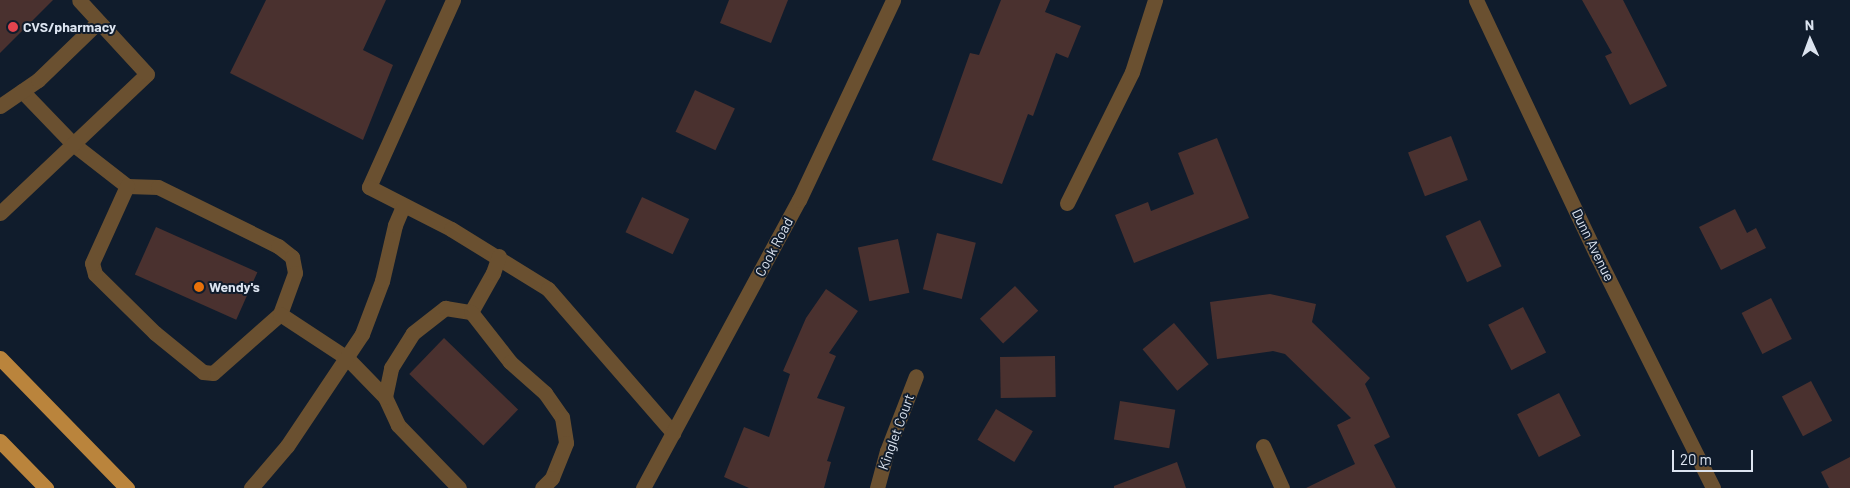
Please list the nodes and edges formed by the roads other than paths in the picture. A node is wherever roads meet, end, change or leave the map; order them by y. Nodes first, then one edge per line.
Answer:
1 (79, 0) edge
2 (453, 0) edge
3 (893, 0) edge
4 (1155, 0) edge
5 (1476, 0) edge
6 (98, 22) junction
7 (22, 91) junction
8 (0, 106) edge
9 (73, 144) junction
10 (126, 186) junction
11 (1067, 203) dead end
12 (403, 206) junction
13 (0, 213) edge
14 (499, 256) junction
15 (471, 312) junction
16 (280, 314) junction
17 (0, 358) edge
18 (347, 358) junction
19 (916, 376) dead end
20 (385, 397) junction
21 (673, 433) junction
22 (0, 442) edge
23 (1263, 446) dead end
24 (46, 488) edge
25 (127, 488) edge
26 (252, 488) edge
27 (459, 488) edge
28 (542, 488) edge
29 (643, 488) edge
30 (877, 488) edge
31 (1282, 488) edge
32 (1713, 488) edge

1 - 6 street
2 - 12 street
3 - 21 street, Cook Road
4 - 11 street
5 - 32 street, Dunn Avenue
6 - 7 street
6 - 9 street
7 - 8 street
7 - 9 street
9 - 10 street
9 - 13 street
10 - 16 street
10 - 16 street
12 - 14 street
12 - 18 street
14 - 15 street
14 - 21 street
15 - 20 street
15 - 28 street
16 - 18 street
17 - 25 main road
18 - 20 street
18 - 26 street
19 - 30 street, Kinglet Court
20 - 27 street
21 - 29 street, Cook Road
22 - 24 main road
23 - 31 street

